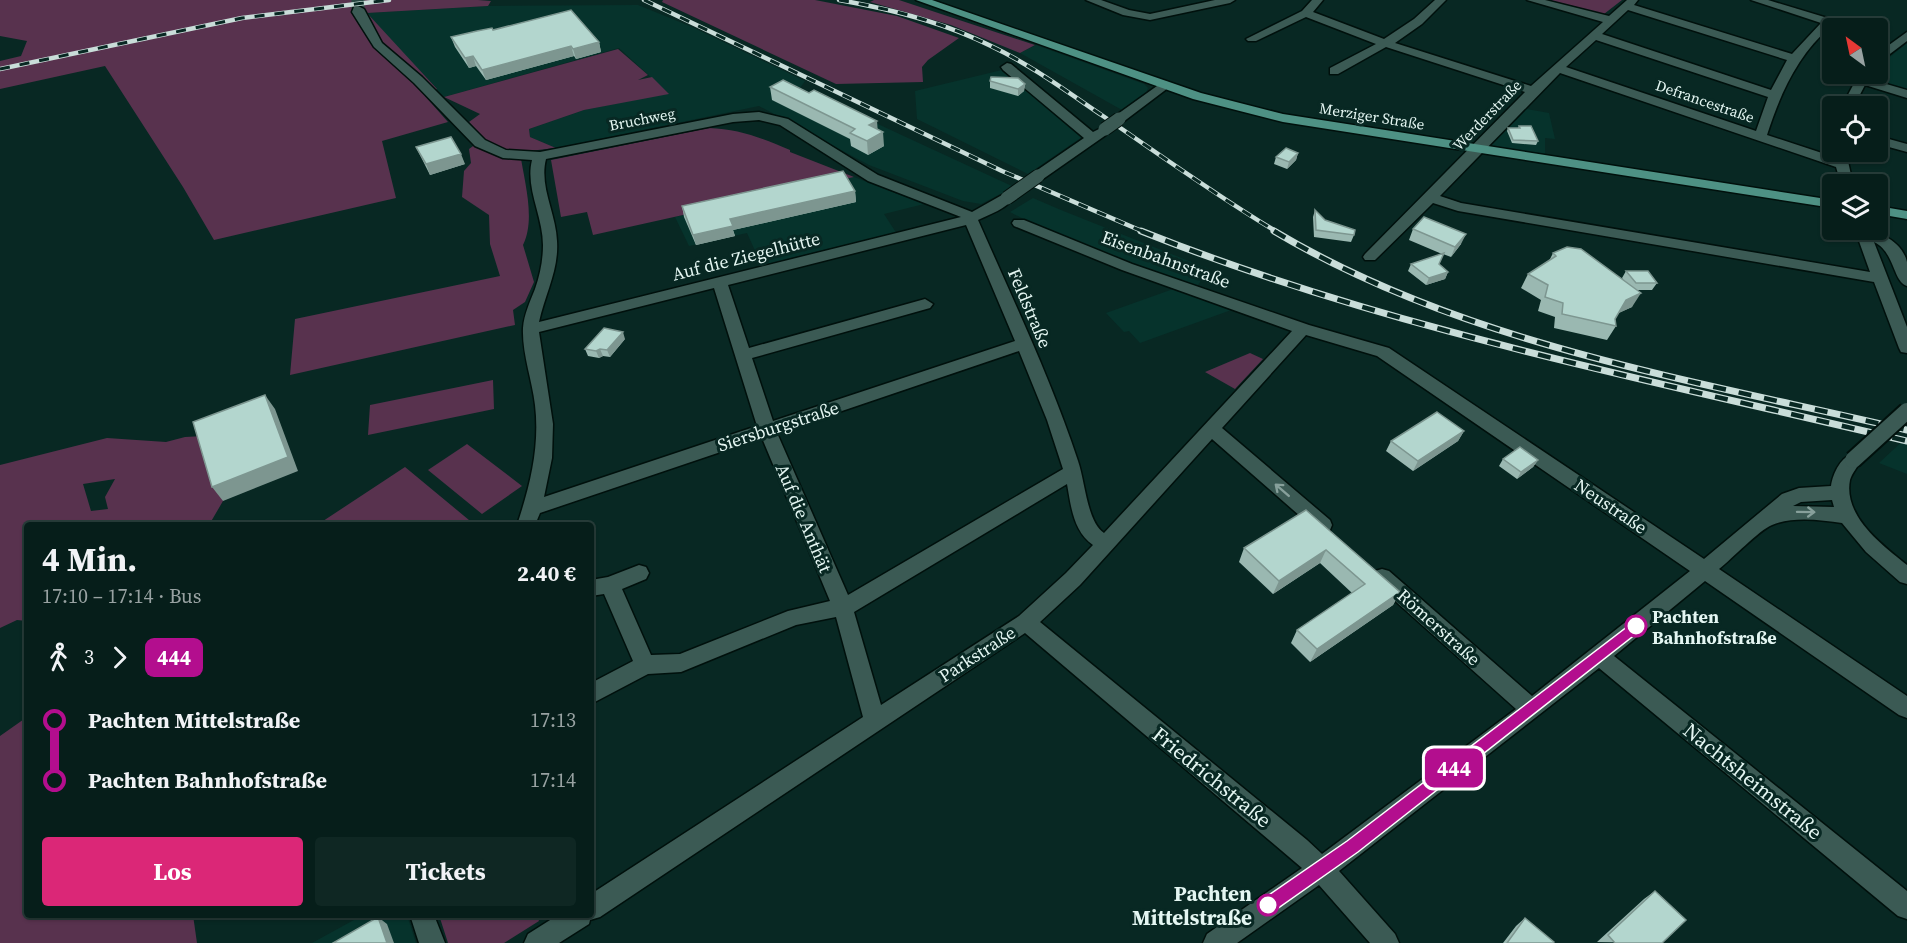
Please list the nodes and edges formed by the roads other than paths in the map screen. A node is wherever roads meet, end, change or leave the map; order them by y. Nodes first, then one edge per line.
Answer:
1 (1091, 0) edge
2 (1230, 0) edge
3 (1318, 0) edge
4 (1441, 0) edge
5 (1532, 0) edge
6 (1756, 0) edge
7 (927, 1) edge
8 (1630, 3) edge
9 (358, 9) tunnel mouth
10 (1306, 13) junction
11 (1611, 20) junction
12 (1822, 20) edge
13 (1822, 28) edge
14 (1594, 35) junction
15 (1252, 39) dead end
16 (1384, 43) junction
17 (1793, 58) junction
18 (1007, 67) dead end
19 (1558, 68) junction
20 (1334, 71) dead end
21 (1881, 84) edge
22 (1164, 85) junction
23 (1533, 91) junction
24 (1907, 94) edge
25 (1774, 95) junction
26 (1760, 137) junction
27 (1092, 138) junction
28 (1888, 143) edge
29 (1478, 148) junction
30 (1907, 148) edge
31 (1822, 153) edge
32 (540, 156) junction
33 (1431, 197) junction
34 (1822, 202) edge
35 (1888, 212) edge
36 (1907, 215) edge
37 (971, 219) junction
38 (1019, 223) dead end
39 (1866, 240) edge
40 (1883, 240) edge
41 (1370, 257) dead end
42 (1879, 278) junction
43 (1907, 281) edge
44 (720, 283) junction
45 (925, 303) dead end
46 (1303, 328) junction
47 (531, 329) junction
48 (1024, 344) junction
49 (1907, 348) edge
50 (742, 355) junction
51 (1907, 411) edge
52 (1211, 428) junction
53 (766, 429) junction
54 (1073, 472) junction
55 (1840, 492) junction
56 (532, 508) junction
57 (1848, 516) junction
58 (1766, 519) junction
59 (527, 522) edge
60 (1338, 538) edge
61 (1106, 544) junction
62 (1372, 568) edge
63 (1705, 570) junction
64 (639, 573) dead end
65 (1907, 576) edge
66 (601, 587) edge
67 (843, 608) junction
68 (1026, 622) junction
69 (1599, 656) junction
70 (645, 665) junction
71 (594, 692) edge
72 (1907, 708) edge
73 (1531, 709) junction
74 (875, 720) junction
75 (1321, 869) junction
76 (594, 906) edge
77 (1907, 907) edge
78 (423, 918) edge
79 (575, 918) edge
80 (432, 943) edge
81 (537, 943) edge
82 (1216, 943) edge
83 (1386, 943) edge

1 - 2 street
3 - 10 street
4 - 16 street
5 - 11 street
6 - 12 street
7 - 22 main road, Merziger Straße
8 - 11 street, Werderstraße
8 - 17 street
9 - 32 street, Bruchweg
10 - 15 street
10 - 16 street
11 - 14 street, Werderstraße
13 - 17 street
14 - 19 street, Werderstraße
14 - 25 street
16 - 20 street
16 - 23 street
17 - 25 street
18 - 27 street
19 - 23 street, Werderstraße
19 - 26 street, Defrancestraße
21 - 24 street
22 - 27 street, bridge
22 - 29 main road, Merziger Straße
23 - 29 street, Werderstraße
25 - 26 street
26 - 31 street, Defrancestraße
27 - 37 street, bridge
28 - 30 street
29 - 33 street, Werderstraße
29 - 34 main road, Merziger Straße
32 - 37 street, Bruchweg
32 - 47 street
33 - 41 street, Werderstraße
33 - 42 street
35 - 36 main road
37 - 44 street, Auf die Ziegelhütte
37 - 48 street, Feldstraße
38 - 46 street, Eisenbahnstraße
39 - 42 street
40 - 43 street
42 - 49 street
44 - 47 street, Auf die Ziegelhütte
44 - 50 street, Auf die Anthät
45 - 50 street
46 - 52 street, Parkstraße
46 - 63 street, Neustraße
47 - 56 street
48 - 53 street, Siersburgstraße
48 - 54 street, Feldstraße
50 - 53 street, Auf die Anthät
51 - 55 street, bridge
60 -> 52 street
52 - 61 street, Parkstraße
53 - 56 street, Siersburgstraße
53 - 67 street, Auf die Anthät
54 - 61 street, Feldstraße
54 - 67 street
55 - 57 street
55 - 58 street
56 - 59 street
58 -> 57 street
57 - 65 street
58 - 63 street
61 - 68 street, Parkstraße
62 - 73 street, Römerstraße
63 - 69 street
63 - 72 street, Neustraße
64 - 66 street
66 - 70 street
67 - 70 street
67 - 74 street, Auf die Anthät
68 - 74 street, Parkstraße
68 - 75 street, Friedrichstraße
69 - 73 street
69 - 77 street, Nachtsheimstraße
70 - 71 street
73 - 75 street
74 - 76 street, Parkstraße
75 - 82 street
75 - 83 street, Friedrichstraße
78 - 80 street
79 - 81 street

